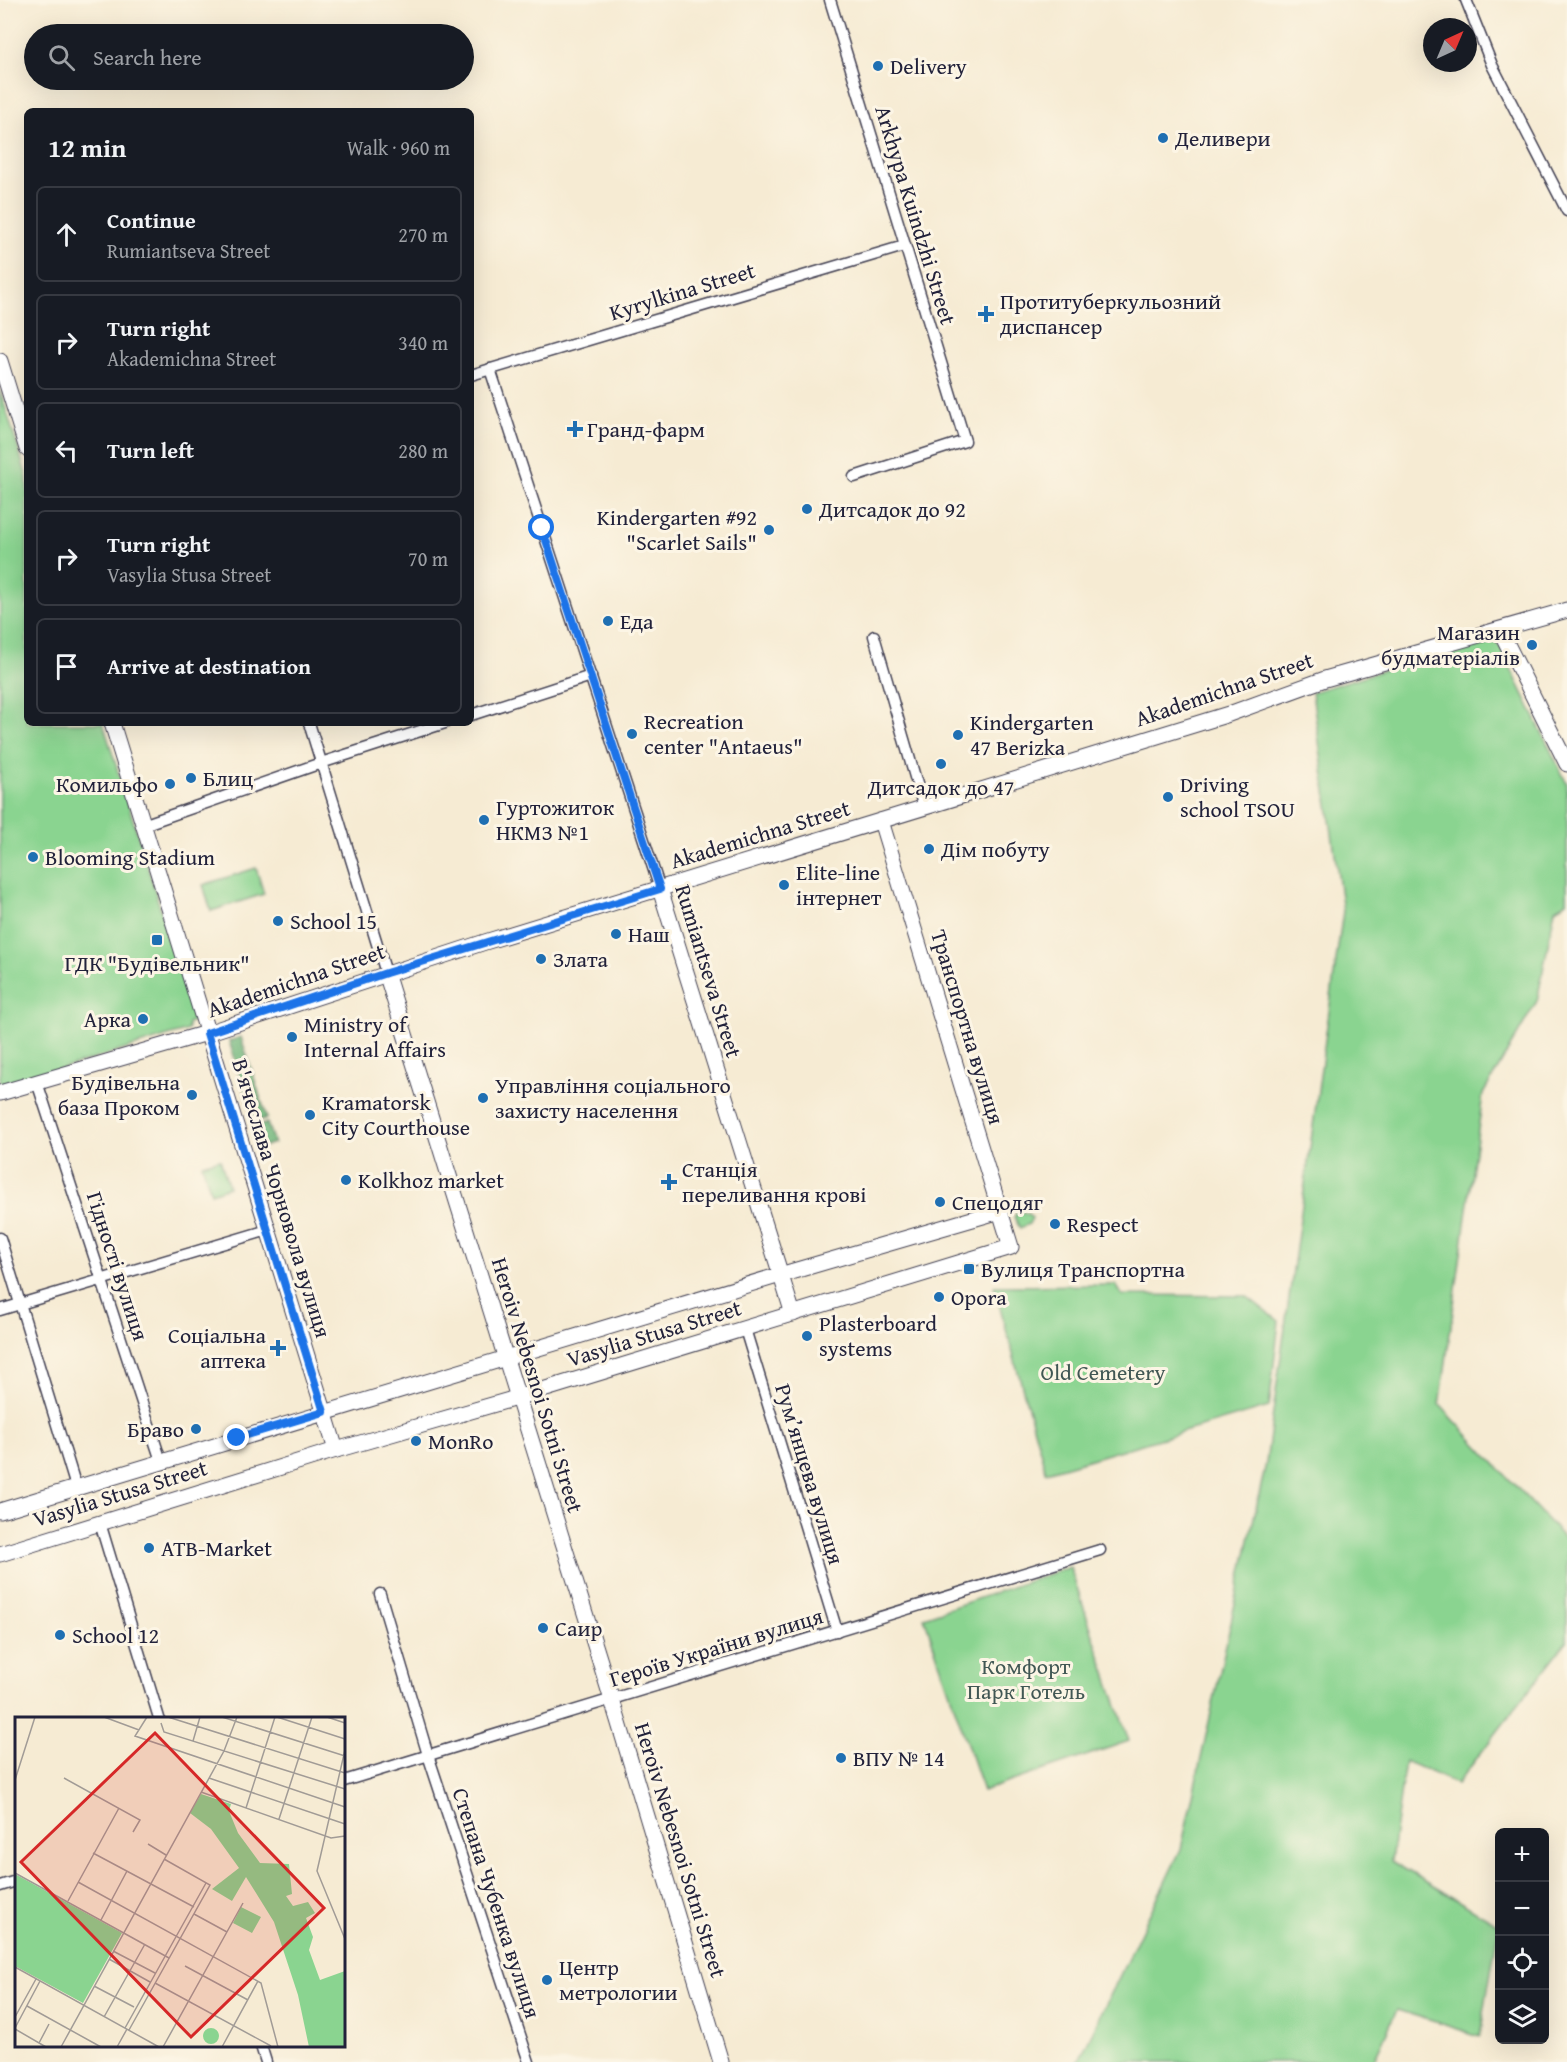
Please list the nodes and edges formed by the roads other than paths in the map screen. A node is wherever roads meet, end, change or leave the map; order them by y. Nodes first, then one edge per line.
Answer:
1 (830, 0) edge
2 (1466, 0) edge
3 (1567, 211) edge
4 (904, 246) junction
5 (0, 361) edge
6 (490, 369) junction
7 (474, 374) edge
8 (24, 439) edge
9 (854, 477) dead end
10 (1567, 610) edge
11 (1500, 630) junction
12 (874, 636) dead end
13 (591, 676) junction
14 (474, 714) edge
15 (113, 726) edge
16 (310, 726) edge
17 (436, 726) edge
18 (321, 763) junction
19 (1567, 764) edge
20 (924, 808) junction
21 (881, 821) junction
22 (143, 825) junction
23 (660, 889) junction
24 (386, 973) junction
25 (207, 1033) junction
26 (37, 1082) junction
27 (0, 1093) edge
28 (1000, 1211) junction
29 (268, 1230) junction
30 (0, 1238) edge
31 (1011, 1247) joint
32 (780, 1275) junction
33 (102, 1279) junction
34 (21, 1304) junction
35 (0, 1310) edge
36 (793, 1314) junction
37 (745, 1329) junction
38 (506, 1357) junction
39 (518, 1397) junction
40 (324, 1412) junction
41 (336, 1450) junction
42 (161, 1461) junction
43 (76, 1487) junction
44 (0, 1511) edge
45 (100, 1523) junction
46 (1100, 1550) dead end
47 (0, 1554) edge
48 (380, 1594) dead end
49 (837, 1631) junction
50 (612, 1700) junction
51 (158, 1717) edge
52 (429, 1755) junction
53 (345, 1782) edge
54 (15, 1881) edge
55 (0, 1886) edge
56 (261, 2047) edge
57 (266, 2062) edge
58 (529, 2062) edge
59 (721, 2062) edge

1 - 4 street, Arkhypa Kuindzhi Street
2 - 3 street
4 - 6 street, Kyrylkina Street
4 - 9 street, Arkhypa Kuindzhi Street
5 - 8 street
6 - 7 street, Kyrylkina Street
6 - 13 street, Rumiantseva Street
10 - 11 street, Akademichna Street
11 - 19 street
11 - 20 street, Akademichna Street
12 - 20 street
13 - 14 street
13 - 23 street, Rumiantseva Street
15 - 22 street, В'ячеслава Чорновола вулиця
16 - 18 street, Heroiv Nebesnoi Sotni Street
17 - 18 street
18 - 22 street
18 - 24 street, Heroiv Nebesnoi Sotni Street
20 - 21 street, Akademichna Street
21 - 23 street, Akademichna Street
21 - 28 street, Транспортна вулиця
22 - 25 street, В'ячеслава Чорновола вулиця
23 - 24 street, Akademichna Street
23 - 32 street, Rumiantseva Street
24 - 25 street, Akademichna Street
24 - 38 street, Heroiv Nebesnoi Sotni Street
25 - 26 street, Akademichna Street
25 - 29 street, В'ячеслава Чорновола вулиця
26 - 27 street, Akademichna Street
26 - 33 street, Гідності вулиця
28 - 31 street, Транспортна вулиця
28 - 32 street, Vasylia Stusa Street
29 - 33 street
29 - 40 street, В'ячеслава Чорновола вулиця
30 - 34 street
31 - 36 street, Vasylia Stusa Street
32 - 36 street, Rumiantseva Street
32 - 38 street, Vasylia Stusa Street
33 - 34 street
33 - 42 street, Гідності вулиця
34 - 35 street
34 - 43 street
36 - 37 street, Vasylia Stusa Street
37 - 39 street, Vasylia Stusa Street
37 - 49 street, Рум’янцева вулиця
38 - 39 street, Heroiv Nebesnoi Sotni Street
38 - 40 street, Vasylia Stusa Street
39 - 41 street, Vasylia Stusa Street
39 - 50 street, Heroiv Nebesnoi Sotni Street
40 - 41 street, В'ячеслава Чорновола вулиця
40 - 42 street, Vasylia Stusa Street
41 - 45 street, Vasylia Stusa Street
42 - 43 street, Vasylia Stusa Street
43 - 44 street, Vasylia Stusa Street
45 - 47 street, Vasylia Stusa Street
45 - 51 street
46 - 49 street, Героїв України вулиця
48 - 52 street
49 - 50 street, Героїв України вулиця
50 - 52 street, Героїв України вулиця
50 - 59 street, Heroiv Nebesnoi Sotni Street
52 - 53 street, Героїв України вулиця
52 - 58 street, Степана Чубенка вулиця
54 - 55 street
56 - 57 street

